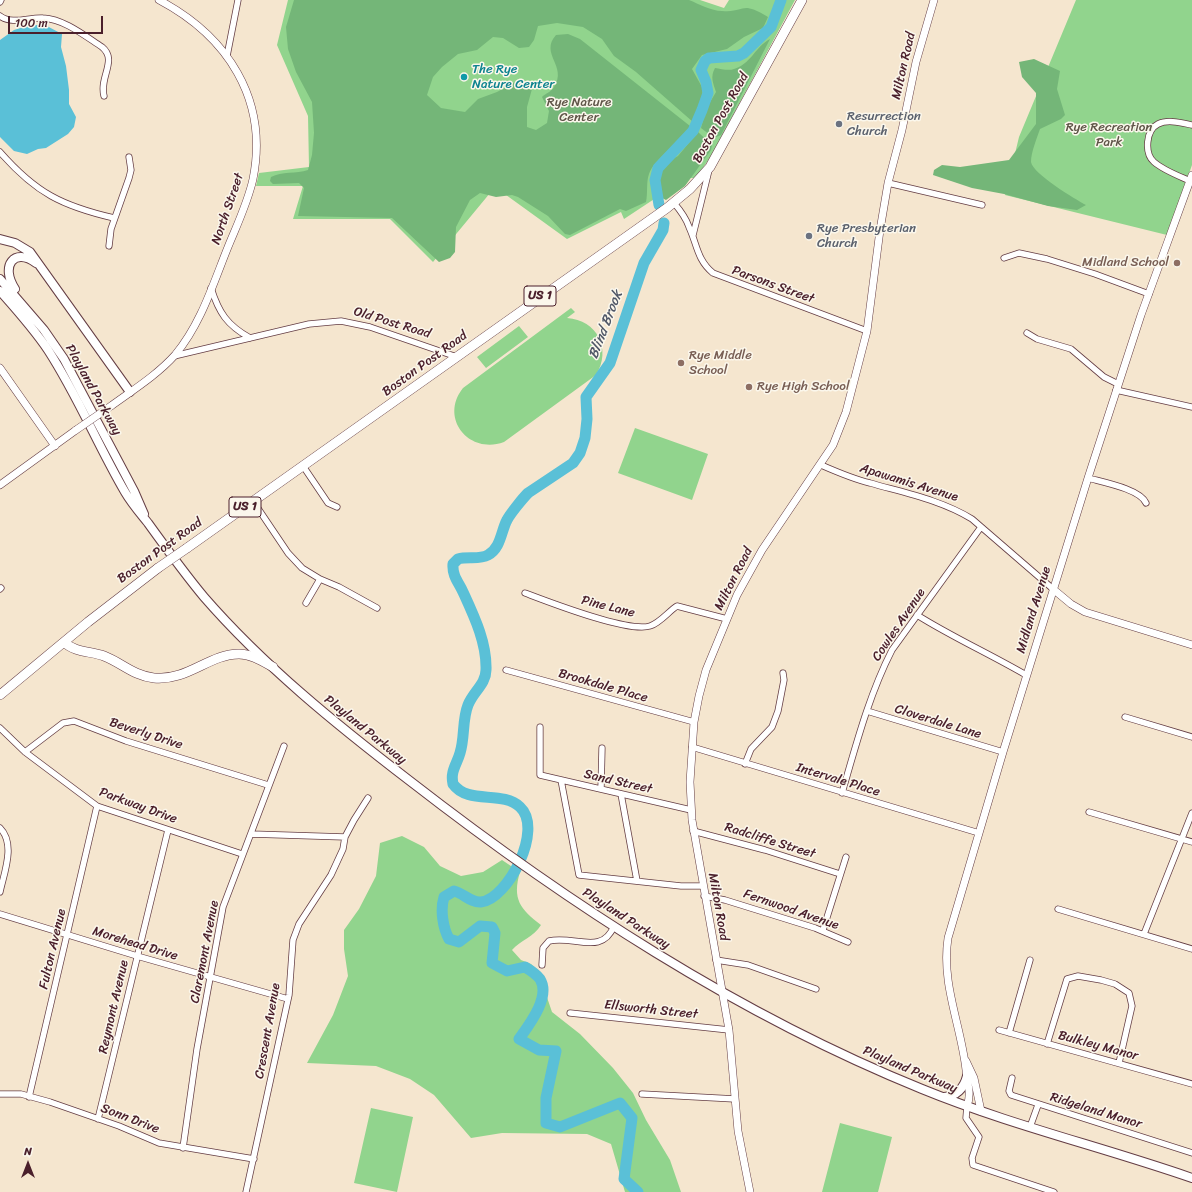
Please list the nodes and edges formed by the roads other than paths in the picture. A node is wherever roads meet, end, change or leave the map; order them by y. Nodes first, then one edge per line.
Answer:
1 (159, 0) edge
2 (238, 0) edge
3 (802, 0) edge
4 (934, 0) edge
5 (0, 16) edge
6 (227, 56) junction
7 (104, 96) dead end
8 (1192, 126) edge
9 (0, 152) edge
10 (129, 157) dead end
11 (710, 167) junction
12 (1191, 178) edge
13 (888, 183) junction
14 (674, 203) junction
15 (982, 205) dead end
16 (114, 218) junction
17 (692, 235) junction
18 (0, 240) edge
19 (109, 246) dead end
20 (1004, 258) dead end
21 (39, 265) junction
22 (0, 279) edge
23 (212, 288) junction
24 (0, 291) edge
25 (1149, 294) junction
26 (0, 298) edge
27 (37, 321) junction
28 (867, 331) junction
29 (1026, 333) dead end
30 (38, 335) junction
31 (250, 338) junction
32 (174, 356) junction
33 (457, 357) junction
34 (0, 368) edge
35 (1117, 387) junction
36 (130, 392) junction
37 (1192, 407) edge
38 (55, 446) junction
39 (820, 465) junction
40 (303, 466) junction
41 (1088, 478) junction
42 (0, 486) edge
43 (253, 501) junction
44 (1146, 502) dead end
45 (337, 507) dead end
46 (148, 522) junction
47 (981, 527) junction
48 (320, 579) junction
49 (1053, 589) junction
50 (525, 593) dead end
51 (306, 603) dead end
52 (377, 608) dead end
53 (917, 615) junction
54 (727, 619) junction
55 (64, 642) junction
56 (1192, 645) edge
57 (273, 667) junction
58 (506, 670) dead end
59 (782, 673) dead end
60 (1026, 675) junction
61 (0, 695) edge
62 (867, 712) junction
63 (1125, 717) dead end
64 (694, 722) junction
65 (540, 727) dead end
66 (0, 728) edge
67 (1192, 737) edge
68 (284, 746) dead end
69 (692, 747) junction
70 (602, 748) dead end
71 (25, 752) junction
72 (1003, 752) junction
73 (745, 764) junction
74 (561, 780) junction
75 (268, 785) junction
76 (601, 789) junction
77 (842, 793) junction
78 (621, 794) junction
79 (368, 798) dead end
80 (97, 806) junction
81 (691, 810) junction
82 (1089, 812) dead end
83 (1192, 813) edge
84 (0, 828) edge
85 (168, 830) junction
86 (693, 830) junction
87 (979, 833) junction
88 (252, 834) junction
89 (345, 837) junction
90 (1182, 839) junction
91 (1192, 842) edge
92 (242, 854) junction
93 (846, 857) dead end
94 (840, 874) junction
95 (637, 881) junction
96 (702, 886) junction
97 (0, 892) edge
98 (704, 896) junction
99 (1058, 909) dead end
100 (0, 914) edge
101 (614, 926) junction
102 (823, 930) junction
103 (1144, 934) junction
104 (68, 935) junction
105 (848, 942) dead end
106 (1192, 949) edge
107 (137, 956) junction
108 (716, 960) junction
109 (1030, 960) dead end
110 (542, 964) dead end
111 (210, 978) junction
112 (816, 989) dead end
113 (722, 992) junction
114 (288, 999) junction
115 (570, 1013) dead end
116 (729, 1030) junction
117 (999, 1030) dead end
118 (1009, 1032) junction
119 (1047, 1044) junction
120 (965, 1060) junction
121 (1120, 1063) junction
122 (967, 1076) junction
123 (1012, 1078) dead end
124 (1192, 1084) edge
125 (0, 1094) edge
126 (642, 1094) dead end
127 (29, 1096) junction
128 (943, 1098) junction
129 (736, 1099) junction
130 (1038, 1105) junction
131 (967, 1106) junction
132 (981, 1111) junction
133 (98, 1119) junction
134 (1030, 1127) junction
135 (183, 1148) junction
136 (1192, 1152) edge
137 (254, 1159) junction
138 (1192, 1178) edge
139 (246, 1192) edge
140 (750, 1192) edge
141 (1054, 1192) edge

1 - 6 street, North Street
2 - 6 street
3 - 11 main road, Boston Post Road / US 1
4 - 13 street, Milton Road
5 - 7 street
6 - 23 street, North Street
8 - 12 street
9 - 16 street
10 - 16 street
11 - 14 main road, Boston Post Road / US 1
11 - 17 street
12 - 25 street, Midland Avenue
13 - 15 street
13 - 28 street, Milton Road
14 - 17 street, Parsons Street
14 - 33 main road, Boston Post Road / US 1
16 - 19 street
17 - 28 street, Parsons Street
18 - 21 main road
20 - 25 street
21 - 27 main road
21 - 36 main road
22 - 27 main road, Playland Parkway
23 - 31 street
23 - 32 street, North Street
24 - 30 main road, Playland Parkway
25 - 35 street, Midland Avenue
26 - 30 main road
27 - 46 main road, Playland Parkway
28 - 39 street, Milton Road
29 - 35 street
30 - 46 main road, Playland Parkway
31 - 32 street, Old Post Road
31 - 33 street, Old Post Road
32 - 36 street, Old Post Road
33 - 40 main road, Boston Post Road / US 1
34 - 38 street
35 - 37 street
35 - 41 street, Midland Avenue
36 - 38 street, Old Post Road, bridge
38 - 42 street, Old Post Road
39 - 47 street, Apawamis Avenue
39 - 54 street, Milton Road
40 - 43 main road, Boston Post Road / US 1
40 - 45 street
41 - 44 street
41 - 49 street, Midland Avenue
43 - 48 street
43 - 55 main road, Boston Post Road / US 1, bridge
46 - 57 main road, Playland Parkway
47 - 49 street, Apawamis Avenue
47 - 53 street, Cowles Avenue
48 - 51 street
48 - 52 street
49 - 56 street, Apawamis Avenue
49 - 60 street, Midland Avenue
50 - 54 street, Pine Lane
53 - 60 street
53 - 62 street, Cowles Avenue
54 - 64 street, Milton Road
55 - 57 main road
55 - 61 main road, Boston Post Road / US 1
57 - 101 main road, Playland Parkway
58 - 64 street, Brookdale Place
59 - 73 street
60 - 72 street, Midland Avenue
62 - 72 street, Cloverdale Lane
62 - 77 street, Cowles Avenue
63 - 67 street
64 - 69 street, Milton Road
65 - 74 street, Sand Street
66 - 71 street, Parkway Drive
68 - 75 street, Claremont Avenue
69 - 73 street, Intervale Place
69 - 81 street, Milton Road
70 - 76 street
71 - 75 street, Beverly Drive
71 - 80 street, Parkway Drive
72 - 87 street, Midland Avenue
73 - 77 street, Intervale Place
74 - 76 street, Sand Street
74 - 95 street
75 - 88 street, Claremont Avenue
76 - 78 street, Sand Street
77 - 87 street, Intervale Place
78 - 81 street, Sand Street
78 - 95 street
79 - 89 street, Crescent Avenue
80 - 85 street, Parkway Drive
80 - 104 street, Fulton Avenue
81 - 86 street, Milton Road
82 - 90 street
83 - 90 street
84 - 97 street
85 - 92 street, Parkway Drive
85 - 107 street, Reymont Avenue
86 - 94 street, Radcliffe Street
86 - 96 street, Milton Road
87 - 120 street, Midland Avenue
88 - 89 street
88 - 92 street, Claremont Avenue
89 - 114 street, Crescent Avenue
90 - 91 street
90 - 103 street
92 - 111 street, Claremont Avenue
93 - 94 street
94 - 102 street
95 - 96 street
96 - 98 street, Milton Road
98 - 102 street, Fernwood Avenue
98 - 108 street, Milton Road
99 - 103 street
100 - 104 street, Morehead Drive
101 - 110 street
101 - 113 main road, Playland Parkway
102 - 105 street, Fernwood Avenue
103 - 106 street
104 - 107 street, Morehead Drive
104 - 127 street, Fulton Avenue
107 - 111 street, Morehead Drive
107 - 133 street, Reymont Avenue
108 - 112 street
108 - 113 street, Milton Road
109 - 118 street
111 - 114 street, Morehead Drive
111 - 135 street, Claremont Avenue
113 - 116 street, Milton Road
113 - 128 main road, Playland Parkway
114 - 137 street, Crescent Avenue
115 - 116 street, Ellsworth Street
116 - 129 street, Milton Road
117 - 118 street, Bulkley Manor
118 - 119 street, Bulkley Manor
119 - 121 street, Bulkley Manor
119 - 121 street
120 - 122 street, Midland Avenue
120 - 132 street, Midland Avenue
121 - 124 street, Bulkley Manor
122 - 128 main road
122 - 131 street, Midland Avenue
123 - 130 street, Ridgeland Manor
125 - 127 street, Sonn Drive
126 - 129 street
127 - 133 street, Sonn Drive
128 - 131 main road, Playland Parkway
129 - 140 street, Milton Road
130 - 134 street
130 - 136 street, Ridgeland Manor
131 - 132 main road, Playland Parkway
131 - 141 street
132 - 134 main road, Playland Parkway
133 - 135 street, Sonn Drive
134 - 138 main road, Playland Parkway
135 - 137 street, Sonn Drive
137 - 139 street, Crescent Avenue

